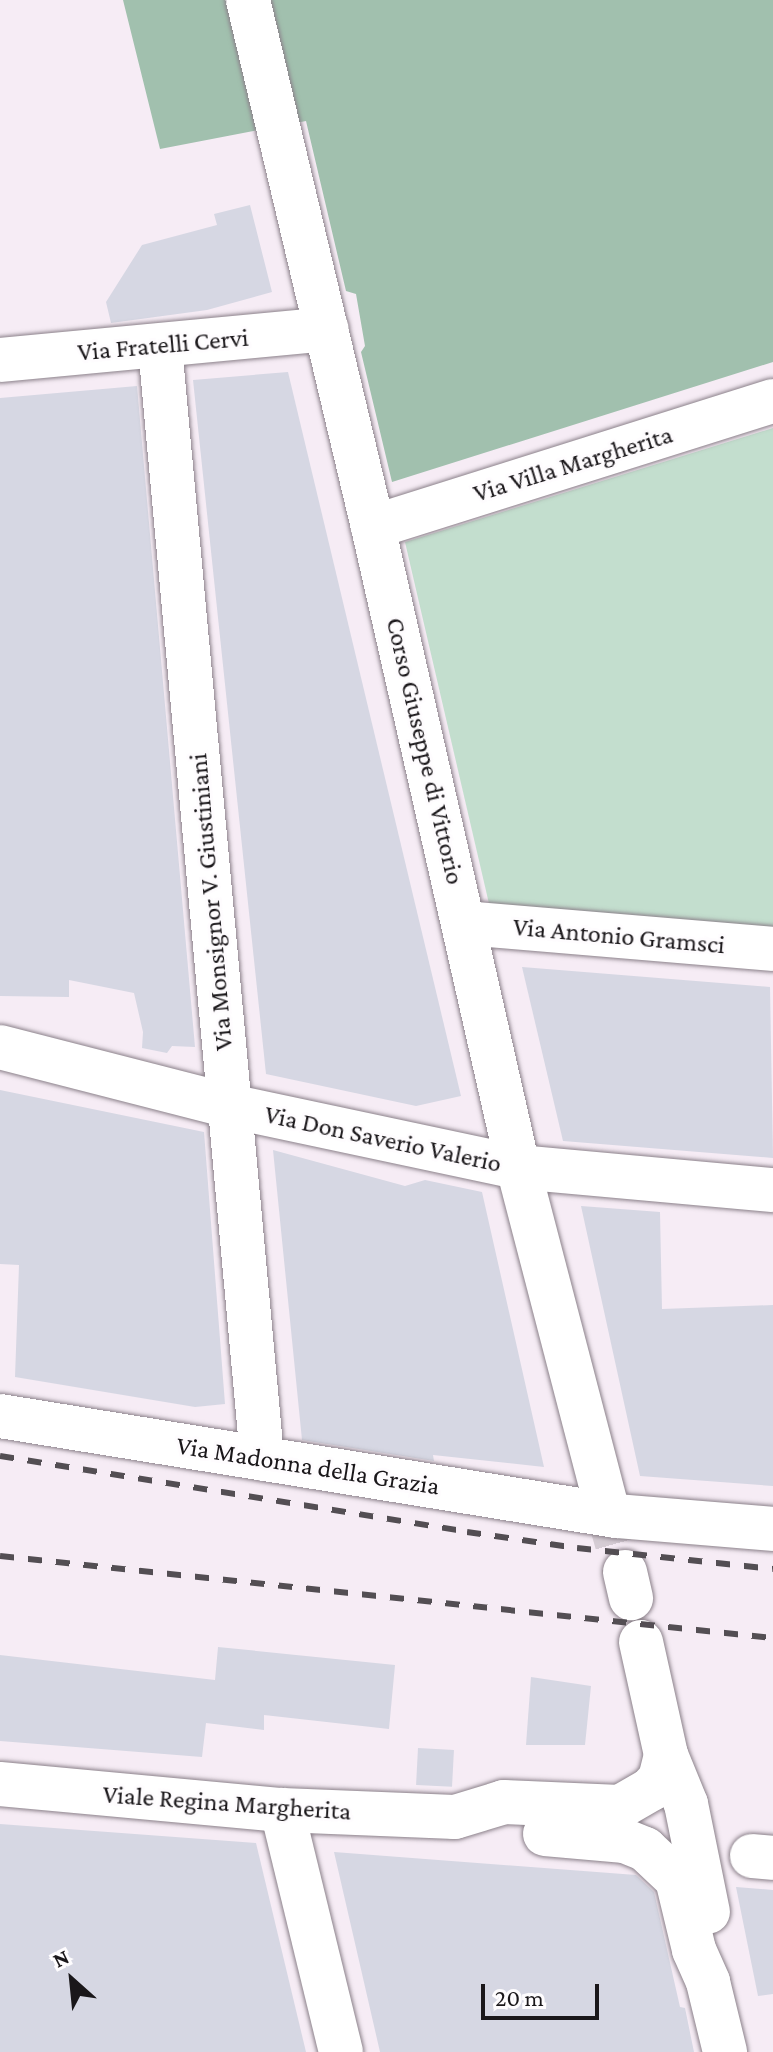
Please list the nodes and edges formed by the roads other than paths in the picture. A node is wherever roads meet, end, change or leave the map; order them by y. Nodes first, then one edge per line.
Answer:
1 (248, 0) edge
2 (327, 329) junction
3 (160, 347) junction
4 (0, 360) edge
5 (773, 401) edge
6 (373, 527) junction
7 (464, 923) junction
8 (773, 949) edge
9 (0, 1047) edge
10 (230, 1106) junction
11 (518, 1167) junction
12 (773, 1190) edge
13 (0, 1416) edge
14 (262, 1458) junction
15 (611, 1508) junction
16 (773, 1529) edge
17 (641, 1642) dead end
18 (666, 1755) junction
19 (0, 1784) edge
20 (282, 1810) junction
21 (455, 1817) junction
22 (708, 1982) junction
23 (341, 2052) edge
24 (725, 2052) edge

1 - 2 street, Corso Giuseppe di Vittorio
2 - 3 street, Via Fratelli Cervi
2 - 6 street, Corso Giuseppe di Vittorio
3 - 4 street, Via Fratelli Cervi
3 - 10 street, Via Monsignor V. Giustiniani
5 - 6 street, Via Villa Margherita
6 - 7 street, Corso Giuseppe di Vittorio
7 - 8 street, Via Antonio Gramsci
7 - 11 street, Corso Giuseppe di Vittorio
9 - 10 street, Via Don Saverio Valerio
10 - 11 street, Via Don Saverio Valerio
10 - 14 street, Via Monsignor V. Giustiniani
11 - 12 street, Via Don Saverio Valerio
11 - 15 street, Corso Giuseppe di Vittorio
13 - 14 street, Via Madonna della Grazia
14 - 15 street, Via Madonna della Grazia
15 - 16 street, Via Madonna della Grazia
17 - 18 street
18 - 21 street, Viale Regina Margherita
18 - 22 street
19 - 20 street, Viale Regina Margherita
20 - 21 street, Viale Regina Margherita
20 - 23 street
21 - 22 street, Viale Regina Margherita
22 - 24 street

